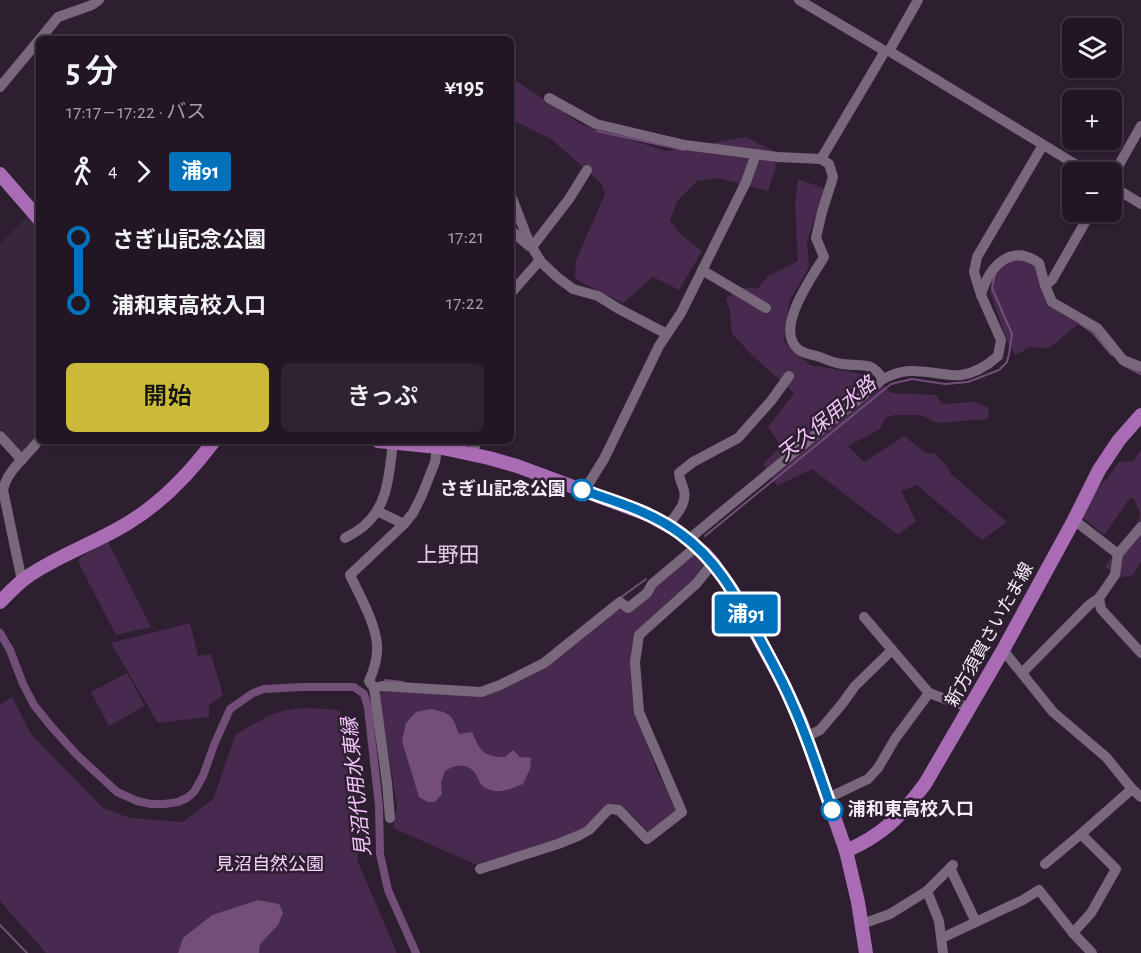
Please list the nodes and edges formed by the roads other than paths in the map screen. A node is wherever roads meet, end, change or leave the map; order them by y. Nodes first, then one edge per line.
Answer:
1 (99, 0) edge
2 (799, 0) edge
3 (918, 0) edge
4 (42, 36) edge
5 (36, 43) edge
6 (887, 51) junction
7 (0, 87) edge
8 (549, 98) dead end
9 (1141, 126) edge
10 (1043, 145) junction
11 (756, 154) junction
12 (821, 159) junction
13 (1071, 162) edge
14 (1121, 162) edge
15 (587, 170) dead end
16 (0, 174) edge
17 (1122, 192) edge
18 (514, 203) edge
19 (1141, 204) edge
20 (36, 216) edge
21 (1086, 222) edge
22 (514, 233) edge
23 (535, 252) junction
24 (702, 270) junction
25 (1045, 285) junction
26 (514, 289) edge
27 (981, 295) junction
28 (766, 308) dead end
29 (667, 334) junction
30 (1141, 367) edge
31 (789, 376) dead end
32 (883, 379) junction
33 (1141, 415) edge
34 (0, 436) edge
35 (36, 444) edge
36 (212, 444) edge
37 (393, 444) edge
38 (438, 444) edge
39 (475, 448) edge
40 (22, 460) junction
41 (584, 491) junction
42 (377, 511) junction
43 (1074, 520) junction
44 (404, 524) junction
45 (668, 525) junction
46 (1141, 527) edge
47 (345, 537) dead end
48 (693, 543) junction
49 (1118, 554) junction
50 (713, 562) junction
51 (22, 581) junction
52 (1099, 598) junction
53 (0, 602) edge
54 (864, 617) dead end
55 (892, 650) junction
56 (1003, 650) junction
57 (1141, 653) edge
58 (1022, 673) junction
59 (374, 688) junction
60 (929, 693) junction
61 (970, 708) junction
62 (806, 737) junction
63 (1132, 789) junction
64 (1141, 797) edge
65 (828, 798) junction
66 (390, 818) dead end
67 (1081, 834) junction
68 (846, 851) junction
69 (1045, 864) dead end
70 (480, 869) dead end
71 (927, 891) junction
72 (976, 922) junction
73 (862, 924) junction
74 (1073, 933) junction
75 (942, 938) junction
76 (866, 953) edge
77 (943, 953) edge
78 (1092, 953) edge

1 - 4 street
2 - 6 street
3 - 6 street
5 - 7 street
6 - 10 street
6 - 12 street
8 - 11 street
9 - 14 street
10 - 13 street
10 - 27 street
11 - 12 street
11 - 24 street
12 - 32 street
15 - 23 street
16 - 20 main road
17 - 19 street
18 - 23 street
21 - 25 street
22 - 23 street
23 - 26 street
23 - 29 street
24 - 28 street
24 - 29 street
25 - 27 street
25 - 30 street
27 - 32 street
29 - 41 street
31 - 45 street
32 - 48 street
33 - 43 main road, 新方須賀さいたま線
34 - 40 street
35 - 40 street
36 - 51 main road
37 - 42 street
38 - 39 main road
38 - 44 street
39 - 41 main road
40 - 51 street
41 - 45 main road
42 - 44 street
42 - 47 street
43 - 49 street
43 - 56 main road, 新方須賀さいたま線
44 - 59 street
45 - 48 main road
46 - 49 street
48 - 50 main road
48 - 59 street
49 - 52 street
50 - 62 main road
50 - 70 street
51 - 53 main road
52 - 57 street
52 - 58 street
54 - 55 street
55 - 60 street
55 - 62 street
56 - 58 street
56 - 61 main road, 新方須賀さいたま線
58 - 63 street
59 - 66 street
60 - 61 street
60 - 65 street
61 - 68 main road, 新方須賀さいたま線
62 - 65 main road
63 - 64 street
63 - 67 street
65 - 68 main road
67 - 69 street
67 - 74 street
68 - 73 main road
71 - 72 street
71 - 73 street
71 - 75 street
72 - 74 street
72 - 75 street
73 - 76 main road
74 - 78 street
75 - 77 street

